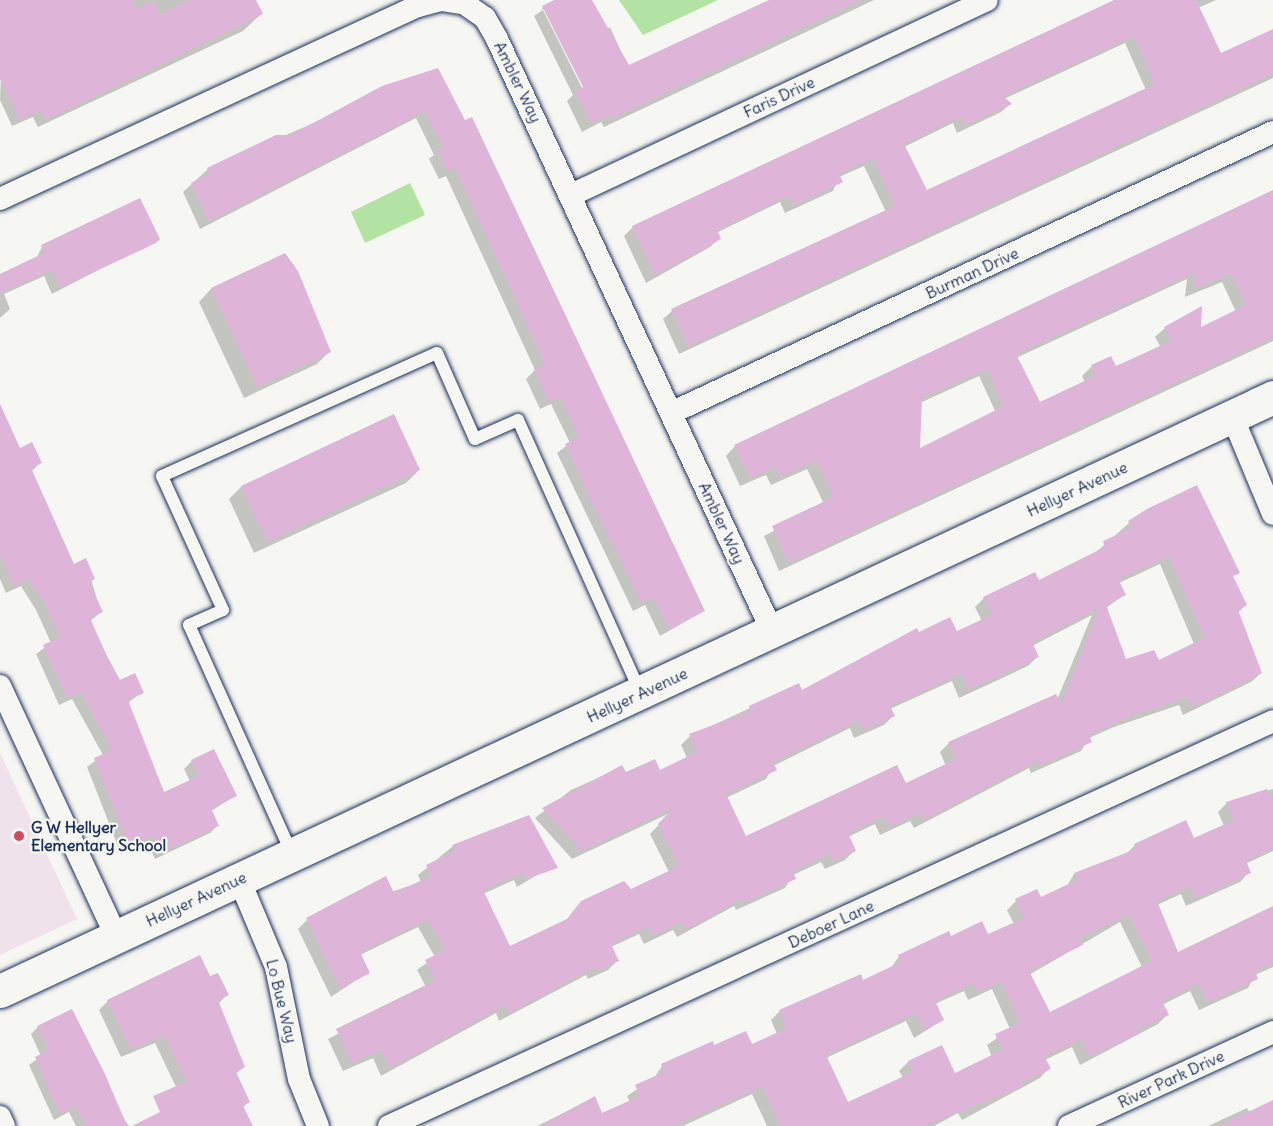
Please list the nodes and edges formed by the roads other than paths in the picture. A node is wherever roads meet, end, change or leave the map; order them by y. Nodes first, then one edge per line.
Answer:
1 (987, 0) edge
2 (1273, 132) edge
3 (571, 195) junction
4 (0, 199) edge
5 (1273, 397) edge
6 (671, 413) junction
7 (1232, 416) junction
8 (1273, 514) edge
9 (772, 631) junction
10 (0, 686) edge
11 (641, 693) junction
12 (1273, 722) edge
13 (292, 855) junction
14 (239, 879) junction
15 (116, 936) junction
16 (0, 991) edge
17 (1273, 1032) edge
18 (0, 1117) edge
19 (4, 1126) edge
20 (318, 1126) edge
21 (389, 1126) edge
22 (1069, 1126) edge

1 - 3 street, Faris Drive
2 - 6 street, Burman Drive
3 - 4 street, Ambler Way
3 - 6 street, Ambler Way
5 - 7 street, Hellyer Avenue
6 - 9 street, Ambler Way
7 - 8 street
7 - 9 street, Hellyer Avenue
9 - 11 street, Hellyer Avenue
10 - 15 street
11 - 13 street, Hellyer Avenue
11 - 13 lane
12 - 21 street, Deboer Lane
13 - 14 street, Hellyer Avenue
14 - 15 street, Hellyer Avenue
14 - 20 street, Lo Bue Way
15 - 16 street, Hellyer Avenue
17 - 22 street, River Park Drive
18 - 19 street

